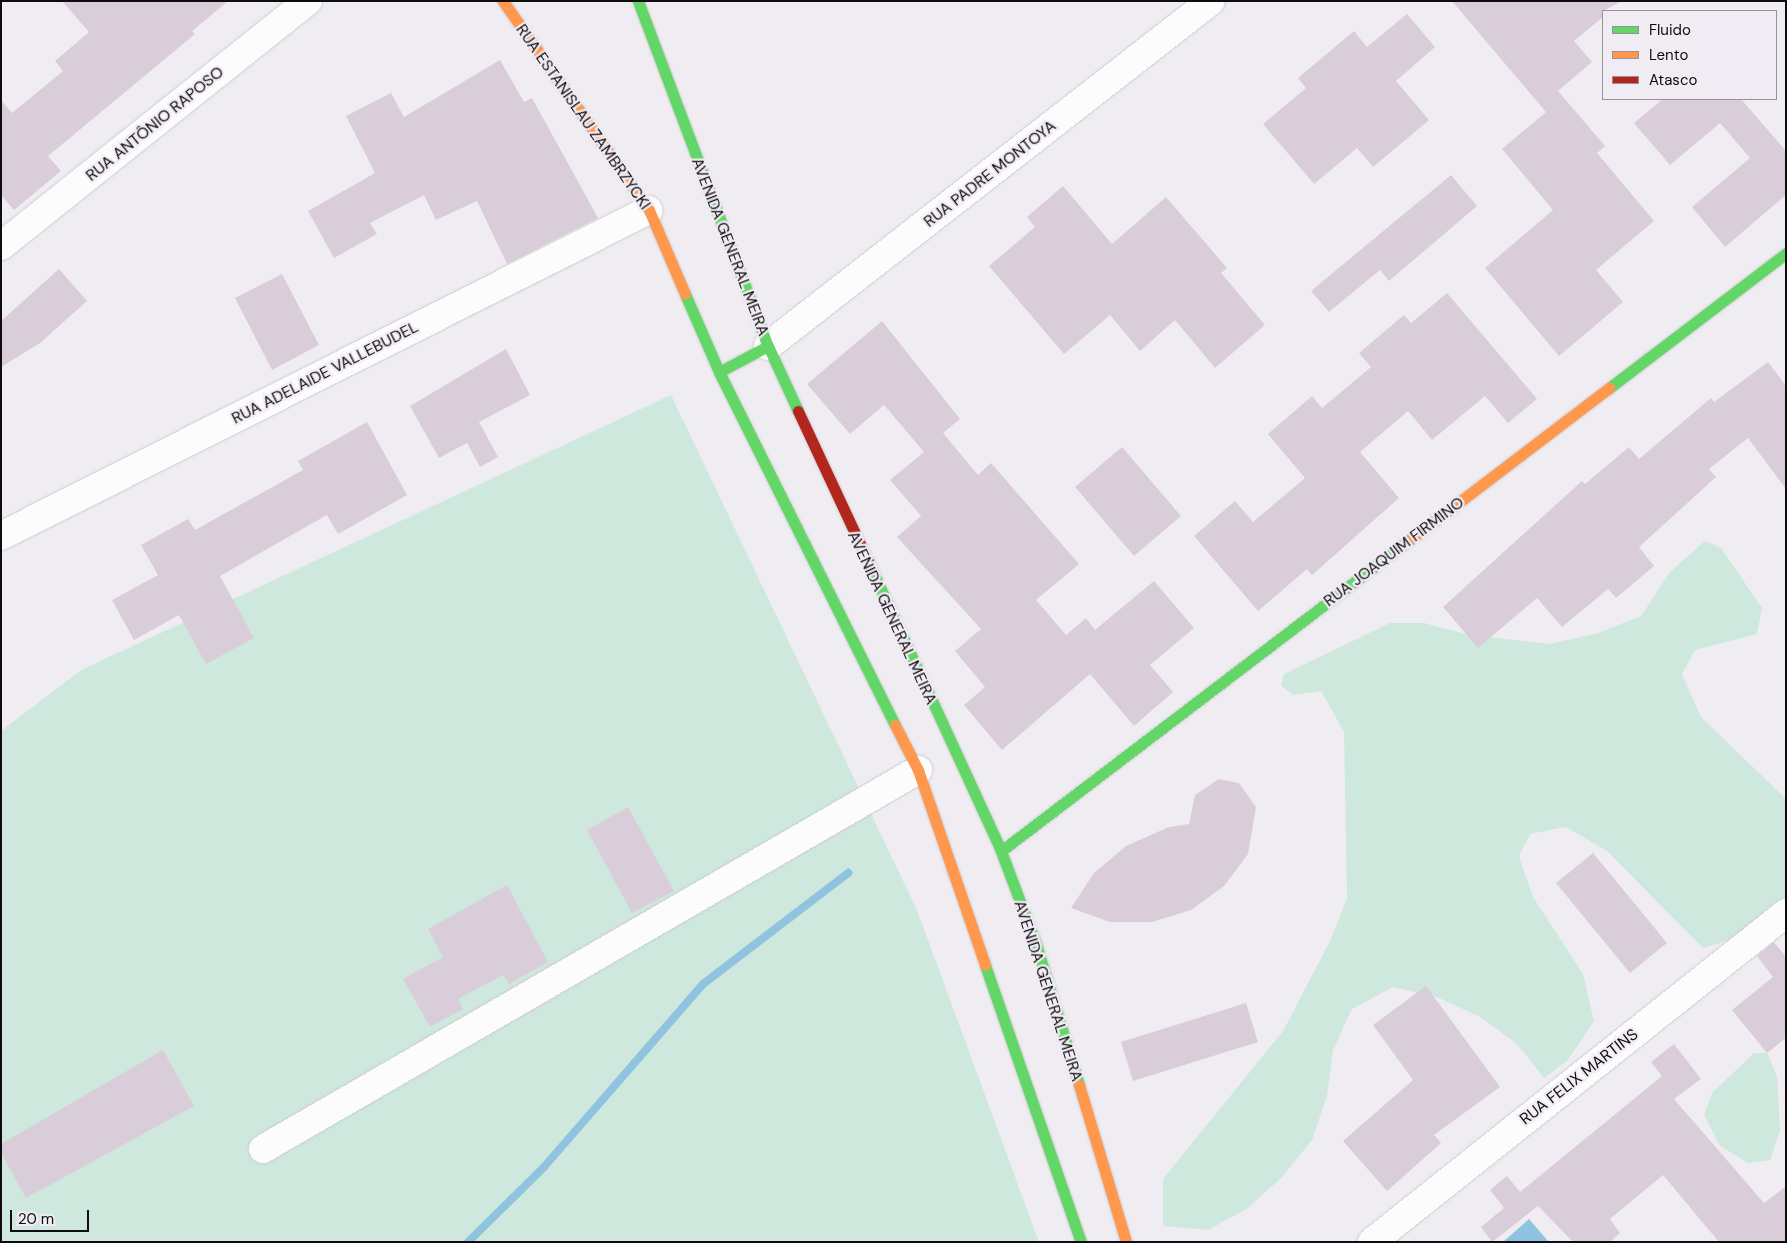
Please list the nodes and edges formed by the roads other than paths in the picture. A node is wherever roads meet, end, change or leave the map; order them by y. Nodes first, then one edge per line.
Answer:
1 (308, 1) edge
2 (503, 1) edge
3 (638, 1) edge
4 (1211, 1) edge
5 (649, 210) junction
6 (1, 246) edge
7 (1786, 253) edge
8 (768, 346) junction
9 (719, 372) junction
10 (1, 536) edge
11 (918, 770) junction
12 (1001, 851) junction
13 (1786, 913) edge
14 (263, 1149) dead end
15 (1081, 1242) edge
16 (1126, 1242) edge
17 (1372, 1242) edge

1 - 6 street, RUA ANTÔNIO RAPOSO
2 - 5 main road, RUA ESTANISLAU ZAMBRZYCKI
3 - 8 main road, AVENIDA GENERAL MEIRA
4 - 8 street, RUA PADRE MONTOYA
5 - 9 main road, RUA ESTANISLAU ZAMBRZYCKI
5 - 10 street, RUA ADELAIDE VALLEBUDEL
7 - 12 main road, RUA JOAQUIM FIRMINO
8 - 9 main road
8 - 12 main road, AVENIDA GENERAL MEIRA
9 - 11 main road
11 - 14 street
11 - 15 main road
12 - 16 main road, AVENIDA GENERAL MEIRA
13 - 17 street, RUA FELIX MARTINS

